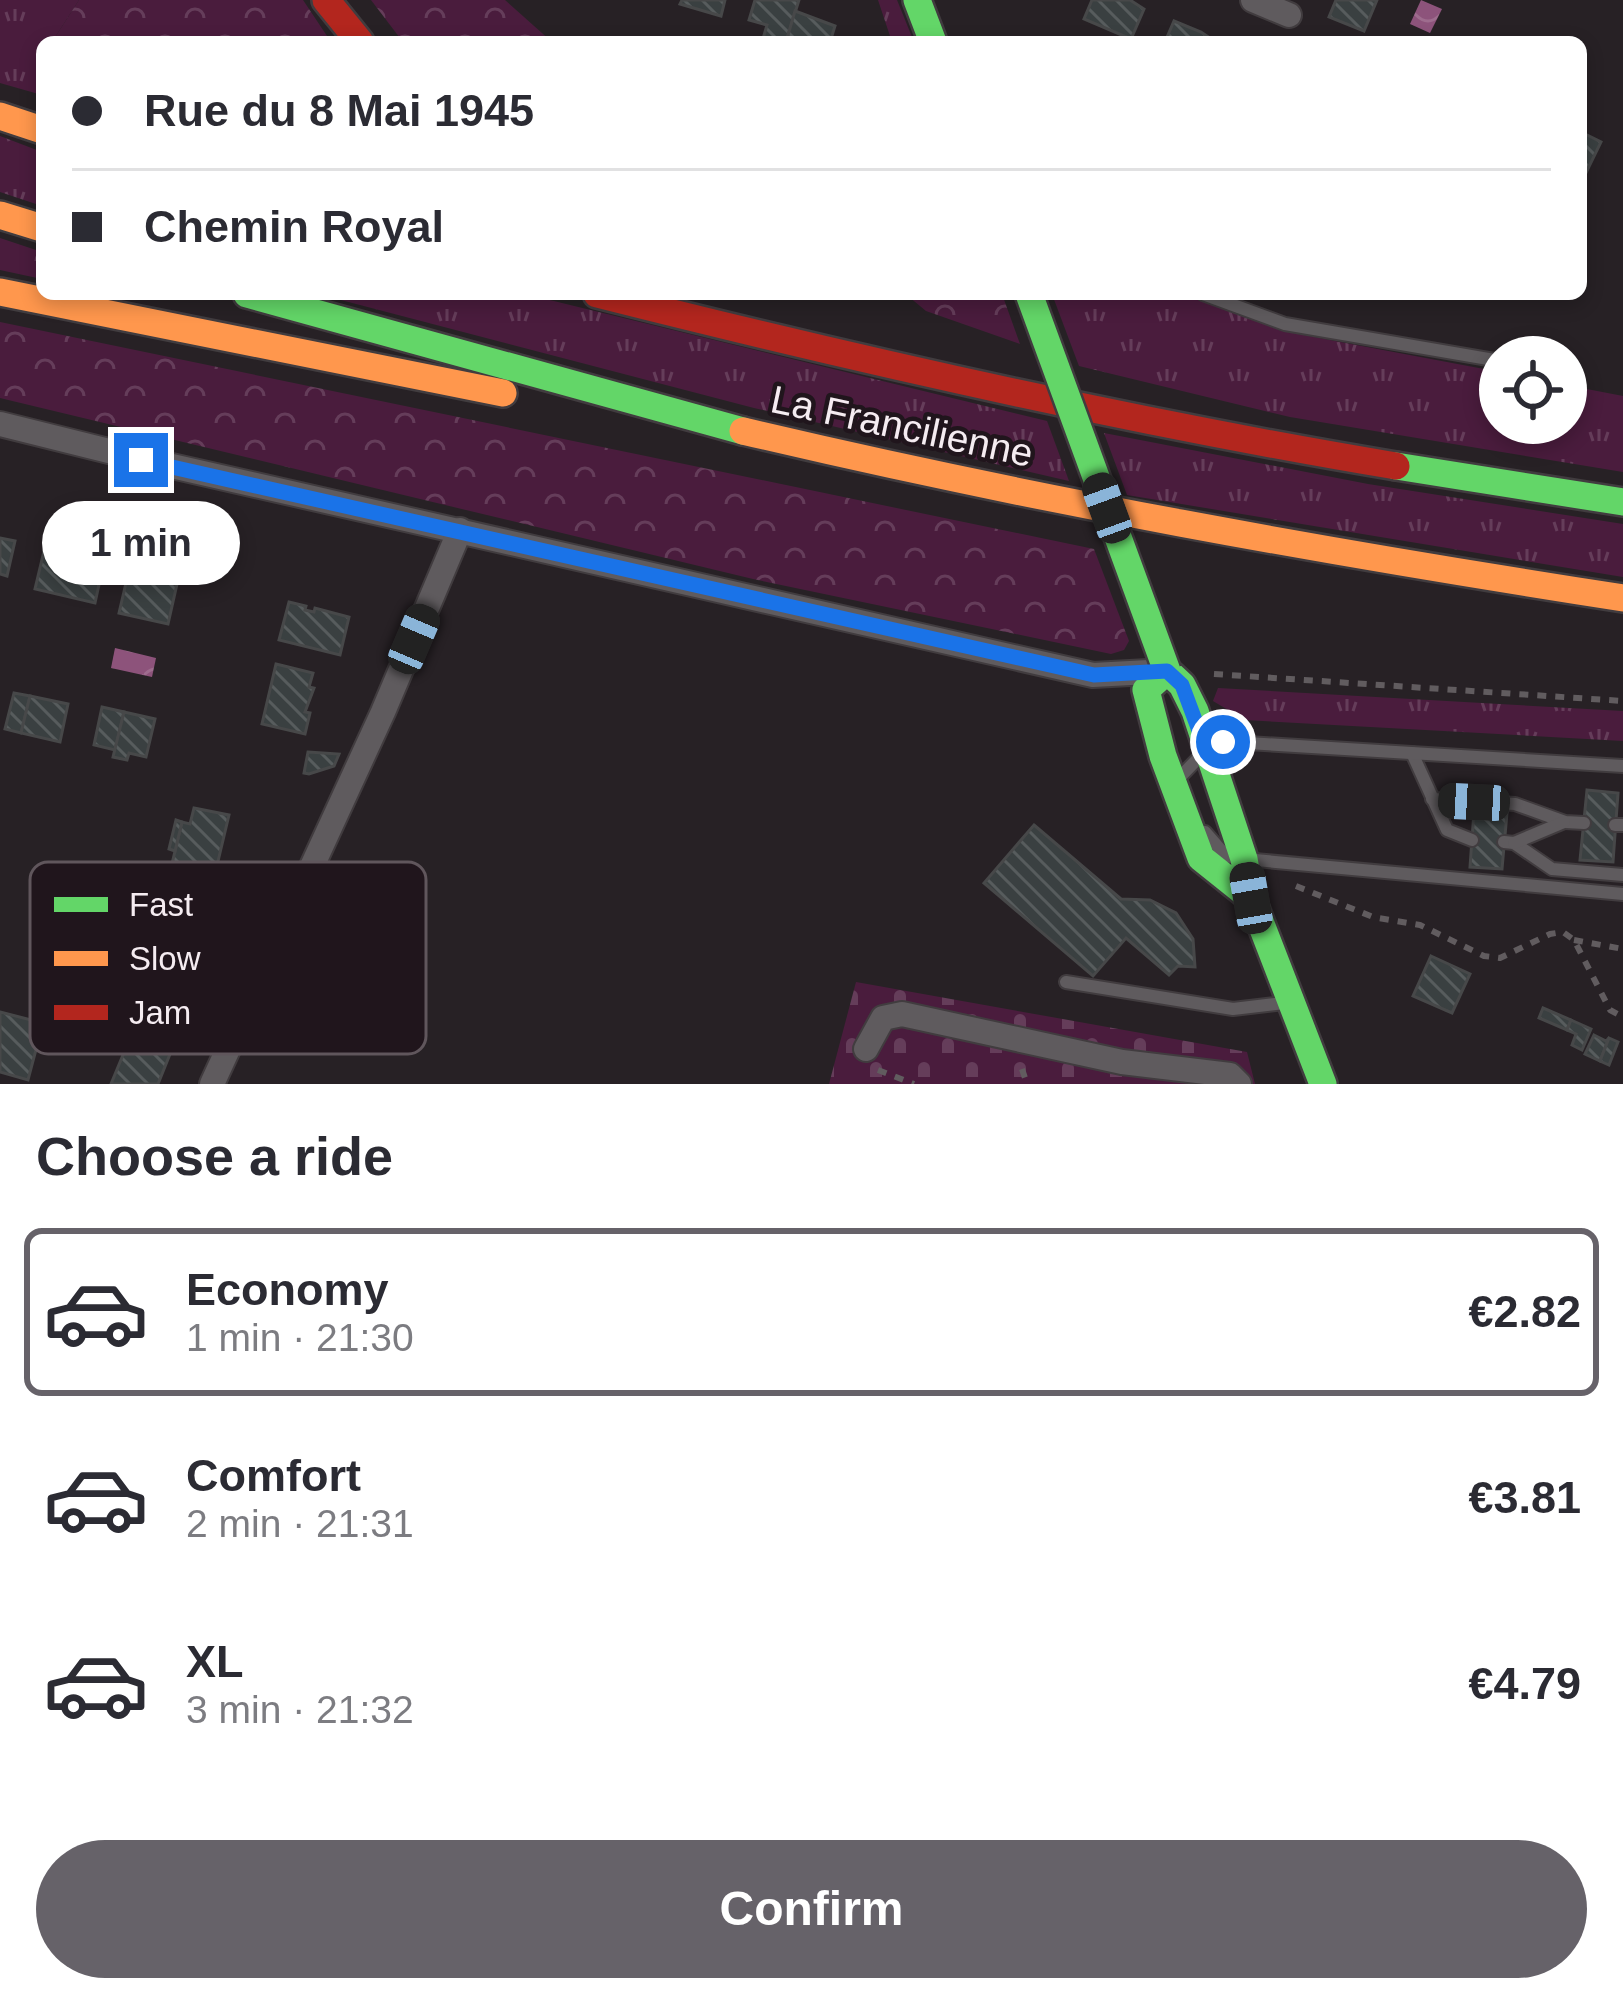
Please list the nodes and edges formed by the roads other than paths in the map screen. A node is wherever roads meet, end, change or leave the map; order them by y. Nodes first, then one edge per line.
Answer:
1 (326, 0) edge
2 (917, 0) edge
3 (355, 36) edge
4 (931, 36) edge
5 (0, 116) edge
6 (36, 128) edge
7 (0, 214) edge
8 (36, 226) edge
9 (0, 292) edge
10 (36, 299) edge
11 (40, 300) edge
12 (269, 300) edge
13 (621, 300) edge
14 (710, 300) edge
15 (1031, 300) edge
16 (1220, 300) edge
17 (774, 339) junction
18 (1479, 357) edge
19 (0, 424) edge
20 (738, 430) junction
21 (1623, 502) edge
22 (460, 530) junction
23 (1623, 598) edge
24 (1167, 671) junction
25 (1207, 752) junction
26 (1412, 753) junction
27 (1623, 766) edge
28 (1173, 783) junction
29 (1432, 799) junction
30 (1186, 819) junction
31 (1565, 822) junction
32 (1584, 823) dead end
33 (1472, 840) dead end
34 (1251, 860) junction
35 (314, 862) edge
36 (1623, 875) edge
37 (1623, 894) edge
38 (1251, 898) junction
39 (1066, 982) dead end
40 (1291, 1003) junction
41 (226, 1054) edge
42 (864, 1056) road end
43 (1125, 1073) edge
44 (212, 1084) edge
45 (1239, 1084) edge
46 (1322, 1084) edge

1 - 3 main road
2 - 4 main road
5 - 6 main road
7 - 8 main road
9 - 10 main road
11 - 20 main road
12 - 20 main road, La Francilienne
13 - 17 main road, La Francilienne
14 - 17 main road
15 - 24 main road, bridge
16 - 18 lane
17 - 21 main road, La Francilienne
19 - 22 street
20 - 23 main road, La Francilienne
22 - 24 street
22 - 35 street
24 - 25 main road
24 - 28 main road
25 - 26 lane
25 - 28 lane
25 - 34 main road
26 - 27 lane
26 - 29 lane
28 - 30 main road
29 - 31 lane
29 - 33 lane
30 - 34 lane
30 - 38 main road
31 - 32 lane
31 - 36 lane
34 - 37 lane
34 - 38 main road
38 - 40 main road
39 - 40 lane
40 - 46 main road
41 - 44 street
42 - 43 street
43 - 45 street

